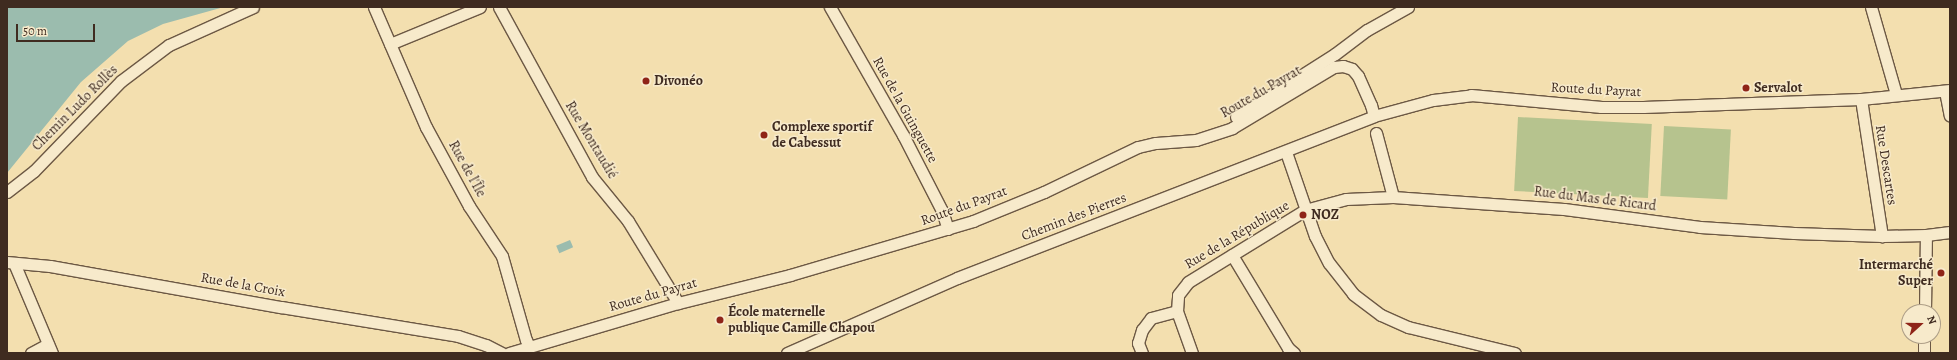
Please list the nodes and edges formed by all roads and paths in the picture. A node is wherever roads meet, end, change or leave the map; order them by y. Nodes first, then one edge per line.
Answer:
1 (253, 7) edge
2 (374, 7) edge
3 (480, 7) edge
4 (499, 7) edge
5 (830, 7) edge
6 (1408, 7) edge
7 (1871, 7) edge
8 (390, 44) junction
9 (1947, 91) edge
10 (1896, 94) junction
11 (1861, 99) junction
12 (1372, 111) junction
13 (1950, 116) edge
14 (1216, 133) junction
15 (1376, 133) dead end
16 (1286, 152) junction
17 (7, 192) edge
18 (1393, 197) junction
19 (1305, 210) junction
20 (948, 229) junction
21 (1950, 232) edge
22 (1926, 235) junction
23 (1882, 236) junction
24 (1232, 255) junction
25 (10, 263) edge
26 (678, 303) junction
27 (1925, 304) edge
28 (1177, 311) junction
29 (529, 346) junction
30 (50, 349) edge
31 (31, 353) edge
32 (502, 353) edge
33 (508, 353) edge
34 (787, 353) edge
35 (1142, 353) edge
36 (1192, 353) edge
37 (1294, 353) edge
38 (1515, 353) edge

1 - 17 street, Chemin Ludo Rollès
2 - 8 street, Rue de l'Île
3 - 8 street
4 - 26 street, Rue Montaudié
5 - 20 street, Rue de la Guinguette
6 - 14 street
7 - 10 street
8 - 29 street, Rue de l'Île
9 - 10 street, Route du Payrat
9 - 13 street
10 - 11 street, Route du Payrat
11 - 12 street, Route du Payrat
11 - 23 street, Rue Descartes
12 - 14 street, Route du Payrat
12 - 16 street, Chemin des Pierres
14 - 20 street, Route du Payrat
15 - 18 street
16 - 19 street
16 - 34 street, Chemin des Pierres
18 - 19 street, Rue du Mas de Ricard
18 - 23 street, Rue du Mas de Ricard
19 - 24 street, Rue de la République
19 - 38 street
20 - 26 street, Route du Payrat
21 - 22 street, Rue du Mas de Ricard
22 - 23 street, Rue du Mas de Ricard
22 - 27 street
24 - 28 street, Rue de la République
24 - 37 street
25 - 30 street
25 - 32 street, Rue de la Croix
26 - 29 street, Route du Payrat
28 - 35 street
28 - 36 street, Rue de la République
29 - 33 street, Route du Payrat
30 - 31 street

